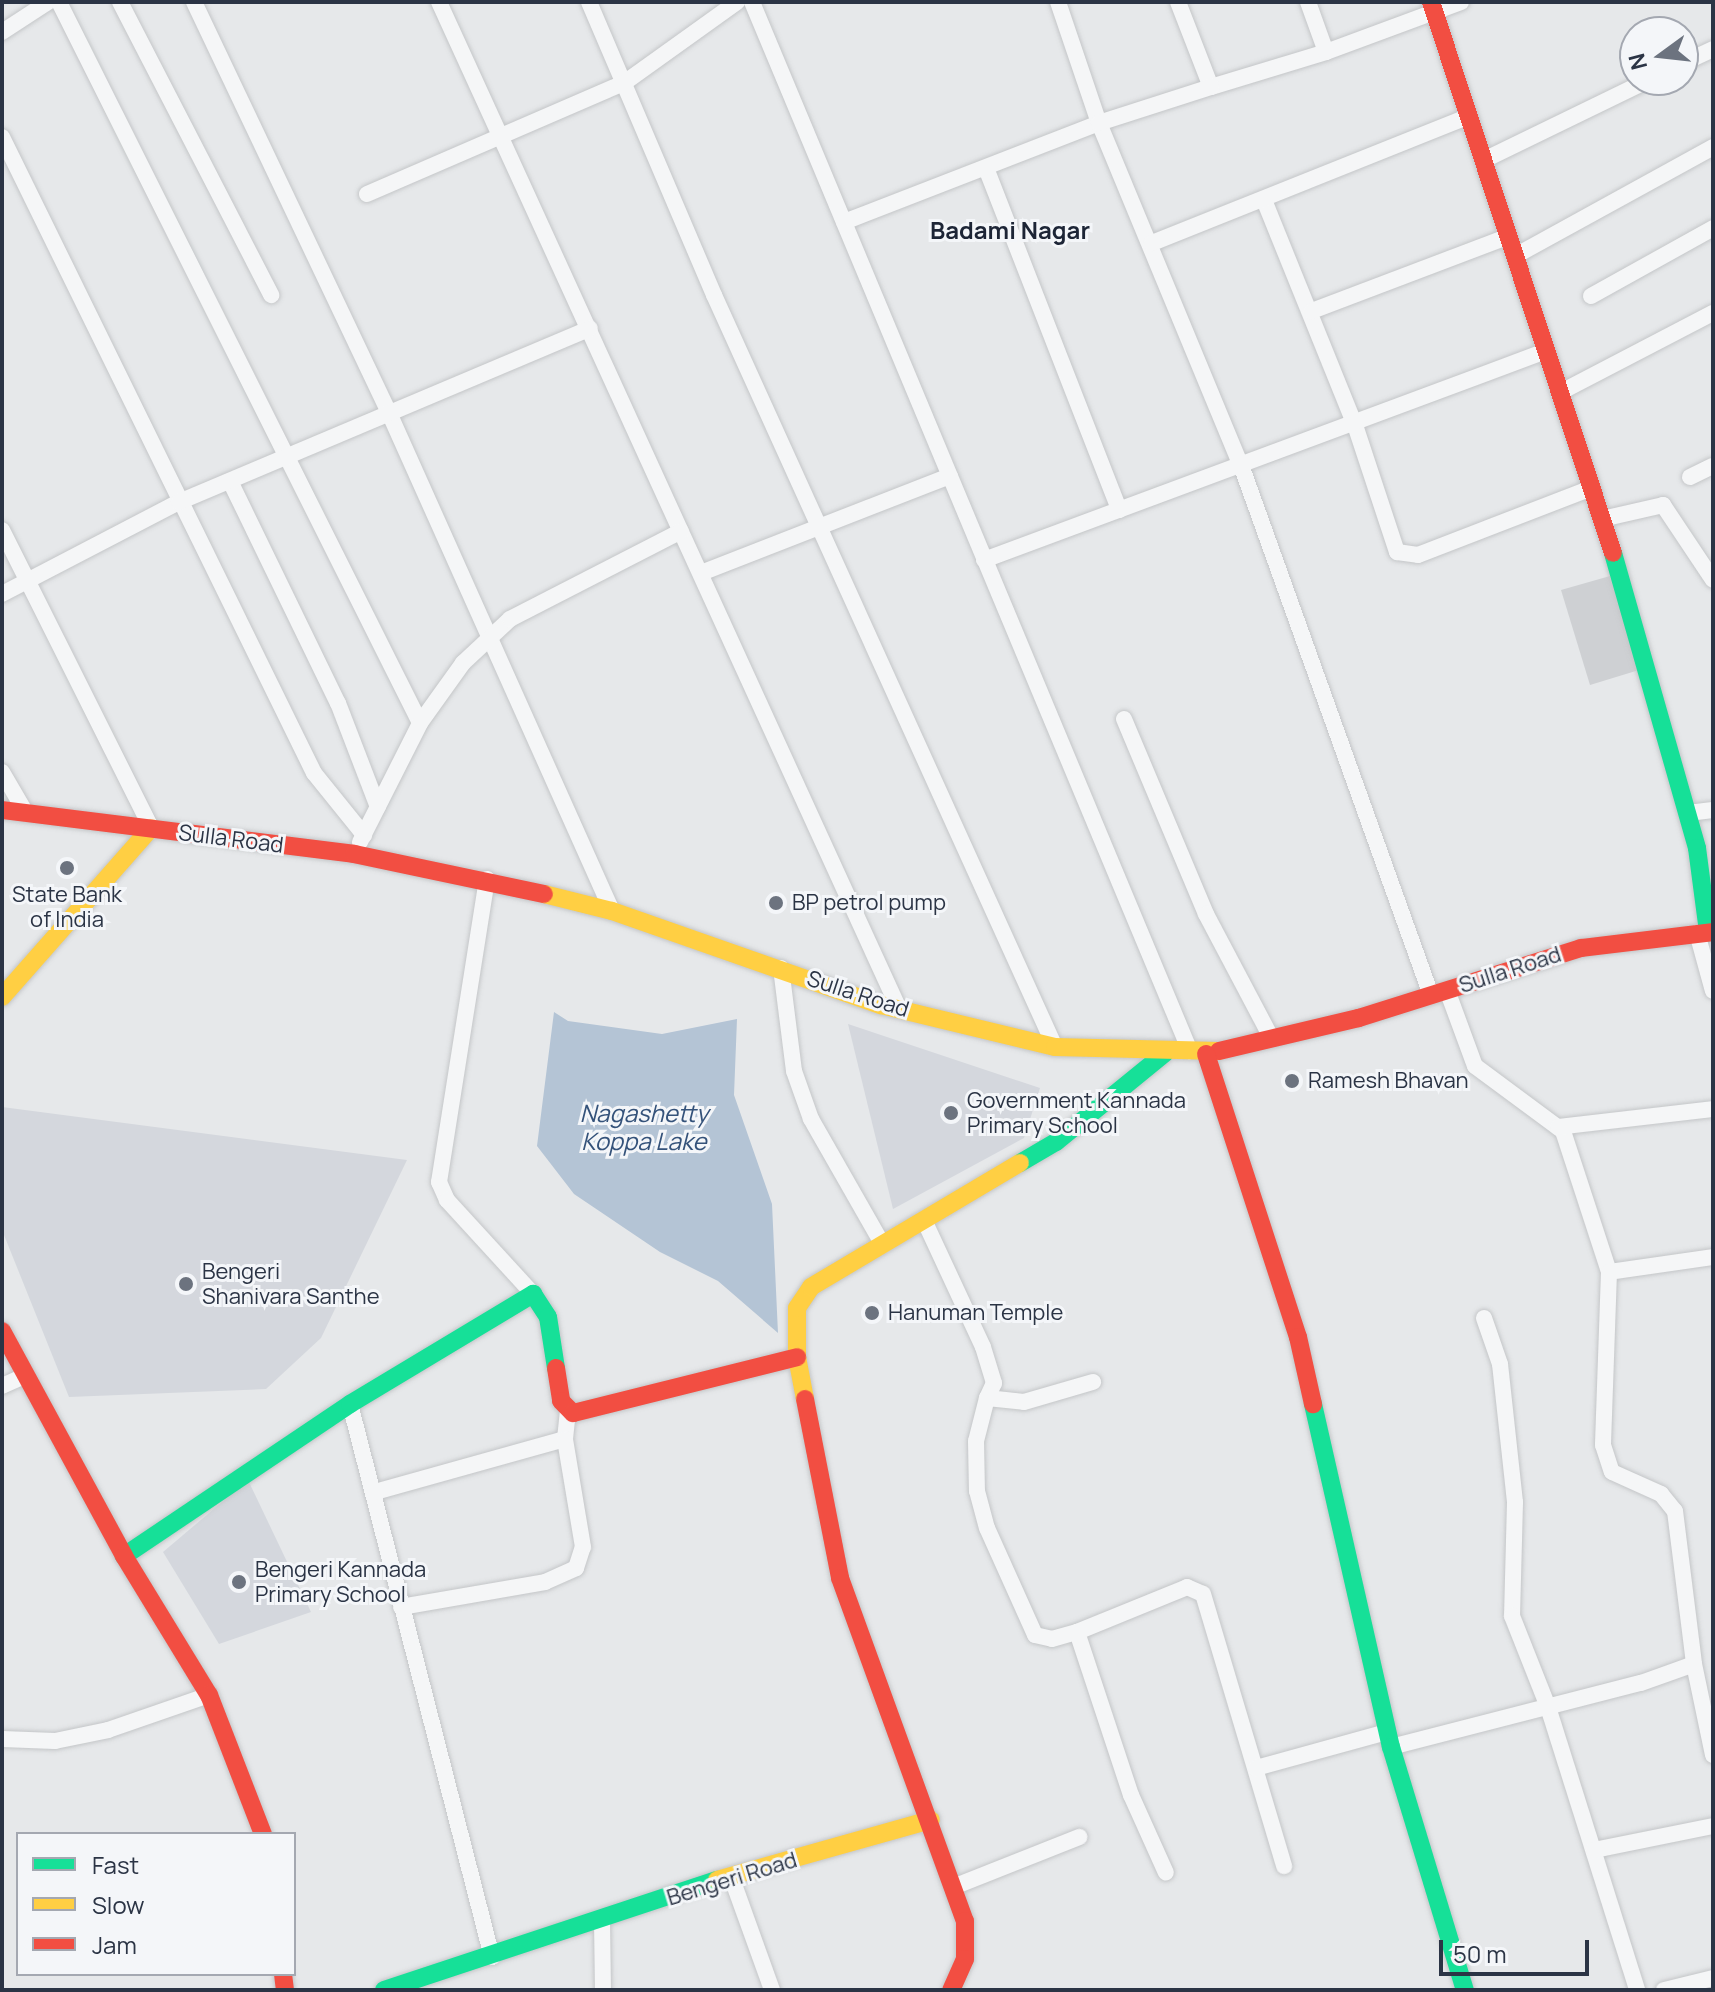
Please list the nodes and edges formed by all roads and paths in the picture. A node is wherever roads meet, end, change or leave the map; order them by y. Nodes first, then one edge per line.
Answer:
1 (48, 2) edge
2 (59, 2) edge
3 (120, 2) edge
4 (194, 2) edge
5 (439, 2) edge
6 (589, 2) edge
7 (737, 2) edge
8 (752, 2) edge
9 (1058, 2) edge
10 (1178, 2) edge
11 (1308, 2) edge
12 (1461, 2) edge
13 (1434, 9) edge
14 (2, 32) edge
15 (1326, 52) junction
16 (624, 83) junction
17 (1211, 87) junction
18 (1619, 95) edge
19 (1469, 116) junction
20 (1099, 123) junction
21 (502, 134) junction
22 (2, 137) edge
23 (1713, 147) edge
24 (1484, 160) junction
25 (986, 168) junction
26 (367, 194) dead end
27 (1264, 200) junction
28 (844, 222) junction
29 (1713, 228) edge
30 (1509, 236) junction
31 (1152, 243) junction
32 (1515, 256) junction
33 (271, 295) dead end
34 (1591, 296) dead end
35 (1312, 311) junction
36 (1713, 313) edge
37 (590, 328) junction
38 (1546, 351) junction
39 (1559, 393) junction
40 (390, 415) junction
41 (1355, 425) junction
42 (285, 458) junction
43 (1241, 465) junction
44 (1713, 466) edge
45 (950, 476) junction
46 (1690, 477) dead end
47 (230, 481) junction
48 (1592, 488) junction
49 (179, 502) junction
50 (1119, 510) junction
51 (1602, 519) junction
52 (821, 528) junction
53 (2, 530) edge
54 (681, 531) junction
55 (984, 560) junction
56 (701, 573) junction
57 (1713, 580) edge
58 (29, 581) junction
59 (2, 594) edge
60 (489, 639) junction
61 (1124, 719) dead end
62 (420, 723) junction
63 (2, 772) edge
64 (378, 807) junction
65 (2, 810) edge
66 (1713, 810) edge
67 (26, 813) junction
68 (1688, 813) junction
69 (151, 828) junction
70 (364, 835) junction
71 (354, 854) junction
72 (487, 879) junction
73 (612, 911) junction
74 (1706, 932) edge
75 (781, 968) junction
76 (1713, 991) edge
77 (1439, 992) junction
78 (2, 997) edge
79 (899, 1009) junction
80 (1272, 1039) junction
81 (1055, 1047) junction
82 (1165, 1053) junction
83 (1198, 1053) junction
84 (1713, 1109) edge
85 (1558, 1127) junction
86 (924, 1220) junction
87 (883, 1245) junction
88 (1713, 1257) edge
89 (1609, 1272) junction
90 (533, 1294) junction
91 (1484, 1318) dead end
92 (2, 1331) edge
93 (797, 1357) junction
94 (22, 1377) junction
95 (1093, 1382) dead end
96 (2, 1386) edge
97 (987, 1398) junction
98 (350, 1404) junction
99 (568, 1412) junction
100 (565, 1439) junction
101 (375, 1492) junction
102 (124, 1556) junction
103 (401, 1607) junction
104 (1077, 1632) junction
105 (1694, 1664) junction
106 (209, 1695) junction
107 (1548, 1707) junction
108 (2, 1739) edge
109 (1389, 1740) junction
110 (1712, 1750) edge
111 (1256, 1768) junction
112 (931, 1820) junction
113 (1713, 1826) edge
114 (262, 1832) edge
115 (1079, 1837) dead end
116 (1594, 1850) junction
117 (1284, 1866) dead end
118 (1166, 1873) dead end
119 (731, 1876) junction
120 (953, 1887) junction
121 (602, 1920) junction
122 (492, 1957) junction
123 (1713, 1978) edge
124 (384, 1990) edge
125 (603, 1990) edge
126 (772, 1990) edge
127 (951, 1990) edge
128 (1465, 1990) edge
129 (1637, 1990) edge
130 (1664, 1990) edge

1 - 14 street
2 - 42 street
3 - 33 street
4 - 40 street
5 - 21 street
6 - 16 street
7 - 16 street
8 - 28 street
9 - 20 street
10 - 17 street
11 - 15 street
12 - 13 street
13 - 15 street
13 - 19 street
15 - 17 street
16 - 21 street
16 - 52 street
17 - 20 street
18 - 24 street
19 - 24 street
19 - 27 street
20 - 25 street
20 - 31 street
21 - 26 street
21 - 37 street
22 - 49 street
23 - 32 street
24 - 30 street
25 - 28 street
25 - 50 street
27 - 31 street
27 - 35 street
28 - 45 street
29 - 34 street
30 - 32 street
30 - 35 street
31 - 43 street
32 - 38 street
35 - 41 street
36 - 39 street
37 - 40 street
37 - 54 street
38 - 39 street
38 - 41 street
39 - 48 street
40 - 42 street
40 - 60 street
41 - 43 street
41 - 48 street
42 - 47 street
42 - 62 street
43 - 50 street
43 - 77 street
44 - 46 street
45 - 52 street
45 - 55 street
47 - 49 street
47 - 64 street
48 - 51 street
49 - 58 street
49 - 70 street
50 - 55 street
51 - 57 street
51 - 68 street
52 - 56 street
52 - 81 street
53 - 58 street
54 - 56 street
54 - 60 street
55 - 83 street
56 - 79 street
58 - 59 street
58 - 69 street
60 - 62 street
60 - 73 street
61 - 80 street
62 - 64 street
63 - 67 street
64 - 70 street
65 - 67 street, Sulla Road
66 - 68 street
67 - 69 street, Sulla Road
68 - 74 street
69 - 71 street, Sulla Road
69 - 78 street
70 - 71 street
71 - 72 street, Sulla Road
72 - 73 street, Sulla Road
72 - 90 street
73 - 75 street, Sulla Road
74 - 76 street
74 - 77 street, Sulla Road
75 - 79 street, Sulla Road
75 - 87 street
77 - 80 street, Sulla Road
77 - 85 street
79 - 81 street, Sulla Road
80 - 83 street, Sulla Road
81 - 82 street, Sulla Road
82 - 83 street, Sulla Road
82 - 86 street
83 - 109 street
84 - 85 street
85 - 89 street
86 - 87 street
86 - 97 street
87 - 93 street
88 - 89 street
89 - 105 street
90 - 98 street
90 - 99 street
91 - 107 street
92 - 94 street
93 - 99 street
93 - 112 street
94 - 96 street
94 - 102 street
95 - 97 street
97 - 104 street
98 - 101 street
98 - 102 street
99 - 100 street
100 - 101 street
100 - 103 street
101 - 103 street
102 - 106 street
103 - 122 street
104 - 111 street
104 - 118 street
105 - 107 street
105 - 110 street
106 - 108 street
106 - 114 street
107 - 109 street
107 - 116 street
109 - 111 street
109 - 128 street
111 - 117 street
112 - 119 street, Bengeri Road
112 - 120 street
113 - 116 street
115 - 120 street
116 - 129 street
119 - 121 street, Bengeri Road
119 - 126 street
120 - 127 street
121 - 122 street, Bengeri Road
121 - 125 street
122 - 124 street, Bengeri Road
123 - 130 street

